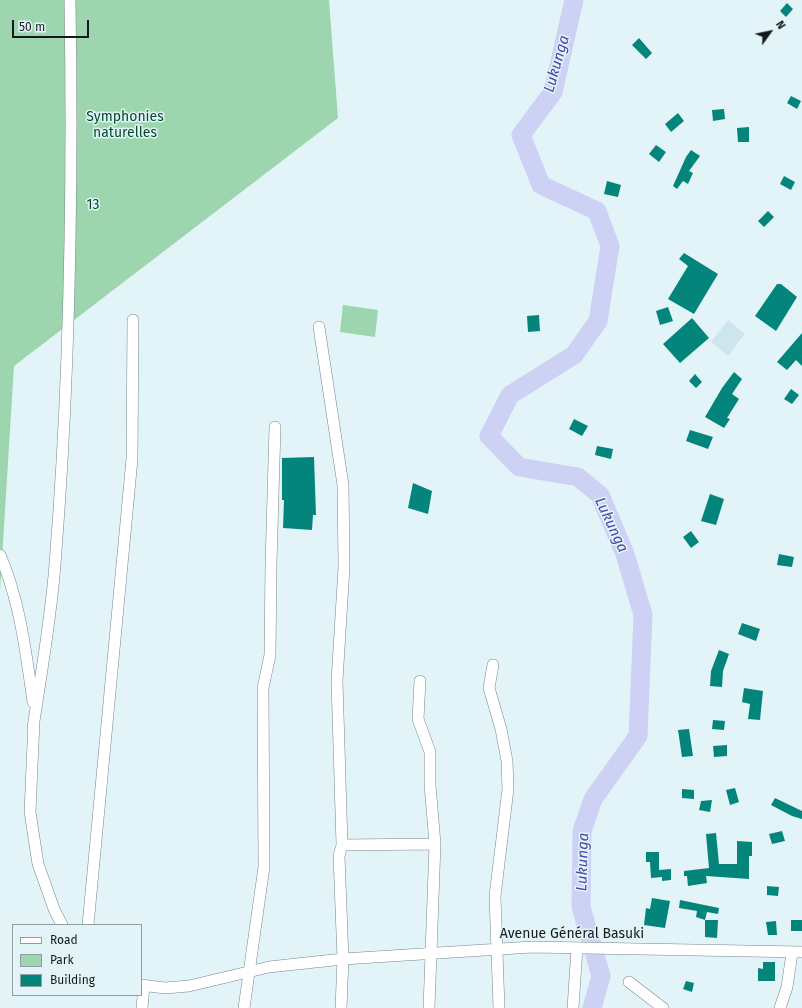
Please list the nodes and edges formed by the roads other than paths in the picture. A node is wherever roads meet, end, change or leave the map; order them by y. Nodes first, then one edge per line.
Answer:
1 (70, 0) edge
2 (133, 320) dead end
3 (319, 327) dead end
4 (275, 427) dead end
5 (0, 556) edge
6 (493, 665) dead end
7 (420, 681) dead end
8 (33, 728) junction
9 (435, 844) junction
10 (342, 845) junction
11 (62, 924) edge
12 (88, 924) edge
13 (577, 948) junction
14 (497, 950) junction
15 (797, 953) edge
16 (431, 954) junction
17 (343, 959) junction
18 (248, 973) junction
19 (629, 982) dead end
20 (143, 986) edge
21 (142, 1008) edge
22 (244, 1008) edge
23 (341, 1008) edge
24 (429, 1008) edge
25 (499, 1008) edge
26 (573, 1008) edge
27 (663, 1008) edge
28 (780, 1008) edge

1 - 8 street
2 - 12 street
3 - 10 street
4 - 18 street
5 - 8 street
6 - 14 street
7 - 9 street
8 - 11 street
9 - 10 street
9 - 16 street
10 - 17 street
13 - 14 street, Avenue Général Basuki
13 - 15 street, Avenue Général Basuki
13 - 26 street
14 - 16 street, Avenue Général Basuki
14 - 25 street
15 - 28 street
16 - 17 street, Avenue Général Basuki
16 - 24 street
17 - 18 street, Avenue Général Basuki
17 - 23 street
18 - 20 street, Avenue Général Basuki
18 - 22 street
19 - 27 street
20 - 21 street

